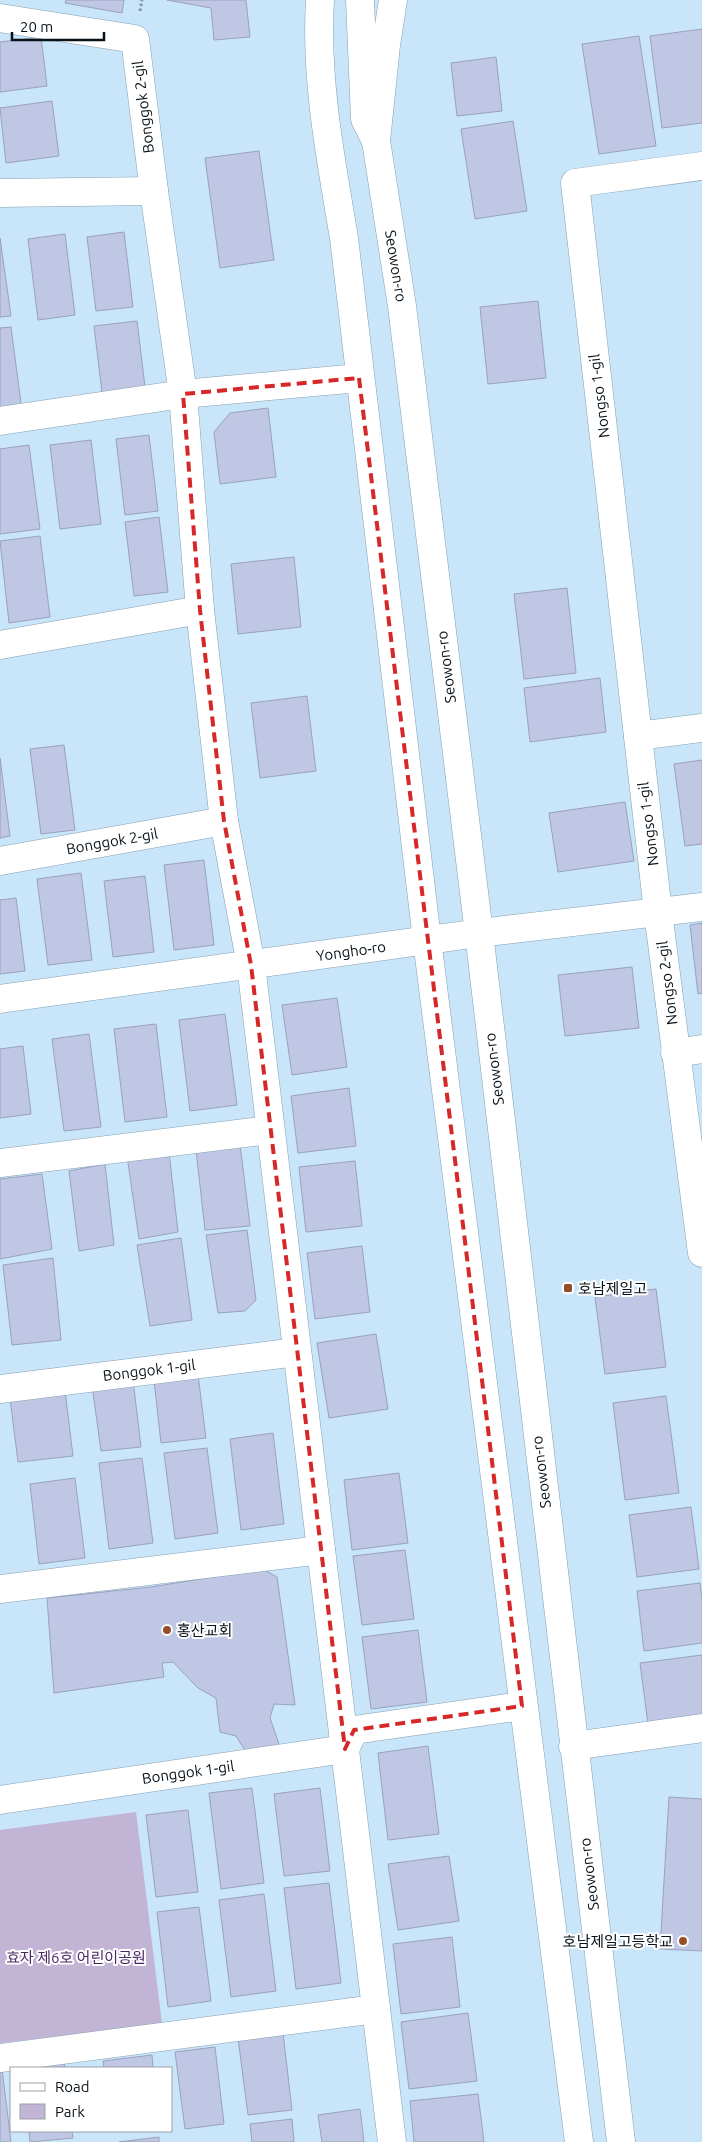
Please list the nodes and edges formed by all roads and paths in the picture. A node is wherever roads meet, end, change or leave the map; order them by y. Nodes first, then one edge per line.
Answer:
1 (320, 0) edge
2 (360, 0) edge
3 (393, 0) edge
4 (0, 18) edge
5 (376, 140) junction
6 (702, 166) edge
7 (154, 191) junction
8 (0, 193) edge
9 (359, 378) junction
10 (183, 394) junction
11 (0, 421) edge
12 (200, 610) junction
13 (0, 645) edge
14 (702, 728) edge
15 (638, 736) junction
16 (224, 821) junction
17 (0, 862) edge
18 (702, 907) edge
19 (658, 912) junction
20 (479, 933) junction
21 (427, 940) junction
22 (251, 965) junction
23 (0, 1000) edge
24 (702, 1050) edge
25 (676, 1053) junction
26 (270, 1130) junction
27 (0, 1163) edge
28 (696, 1167) edge
29 (702, 1253) edge
30 (297, 1352) junction
31 (0, 1389) edge
32 (321, 1550) junction
33 (2, 1589) edge
34 (522, 1706) junction
35 (702, 1728) edge
36 (573, 1746) junction
37 (346, 1749) junction
38 (0, 1800) edge
39 (376, 2010) junction
40 (0, 2058) edge
41 (392, 2142) edge
42 (578, 2142) edge
43 (621, 2142) edge

1 - 9 street
2 - 5 street, Seowon-ro
3 - 5 street
4 - 7 street, Bonggok 2-gil
5 - 20 street, Seowon-ro
6 - 15 street, Nongso 1-gil
7 - 8 street
7 - 10 street, Bonggok 2-gil
9 - 10 street
9 - 21 street
10 - 11 street
10 - 12 street, Bonggok 2-gil
12 - 13 street
12 - 16 street, Bonggok 2-gil
14 - 15 street
15 - 19 street, Nongso 1-gil
16 - 17 street, Bonggok 2-gil
16 - 22 street, Bonggok 2-gil
18 - 19 street, Yongho-ro
19 - 20 street, Yongho-ro
19 - 25 street, Nongso 2-gil
20 - 21 street, Yongho-ro
20 - 36 street, Seowon-ro
21 - 22 street, Yongho-ro
21 - 34 street
22 - 23 street, Yongho-ro
22 - 26 street
24 - 25 street
25 - 28 street, Nongso 2-gil
26 - 27 street
26 - 30 street
28 - 29 street, Nongso 2-gil
30 - 31 street, Bonggok 1-gil
30 - 32 street
32 - 33 street
32 - 37 street
34 - 37 street
34 - 42 street
35 - 36 street
36 - 43 street, Seowon-ro
37 - 38 street, Bonggok 1-gil
37 - 39 street
39 - 40 street
39 - 41 street

